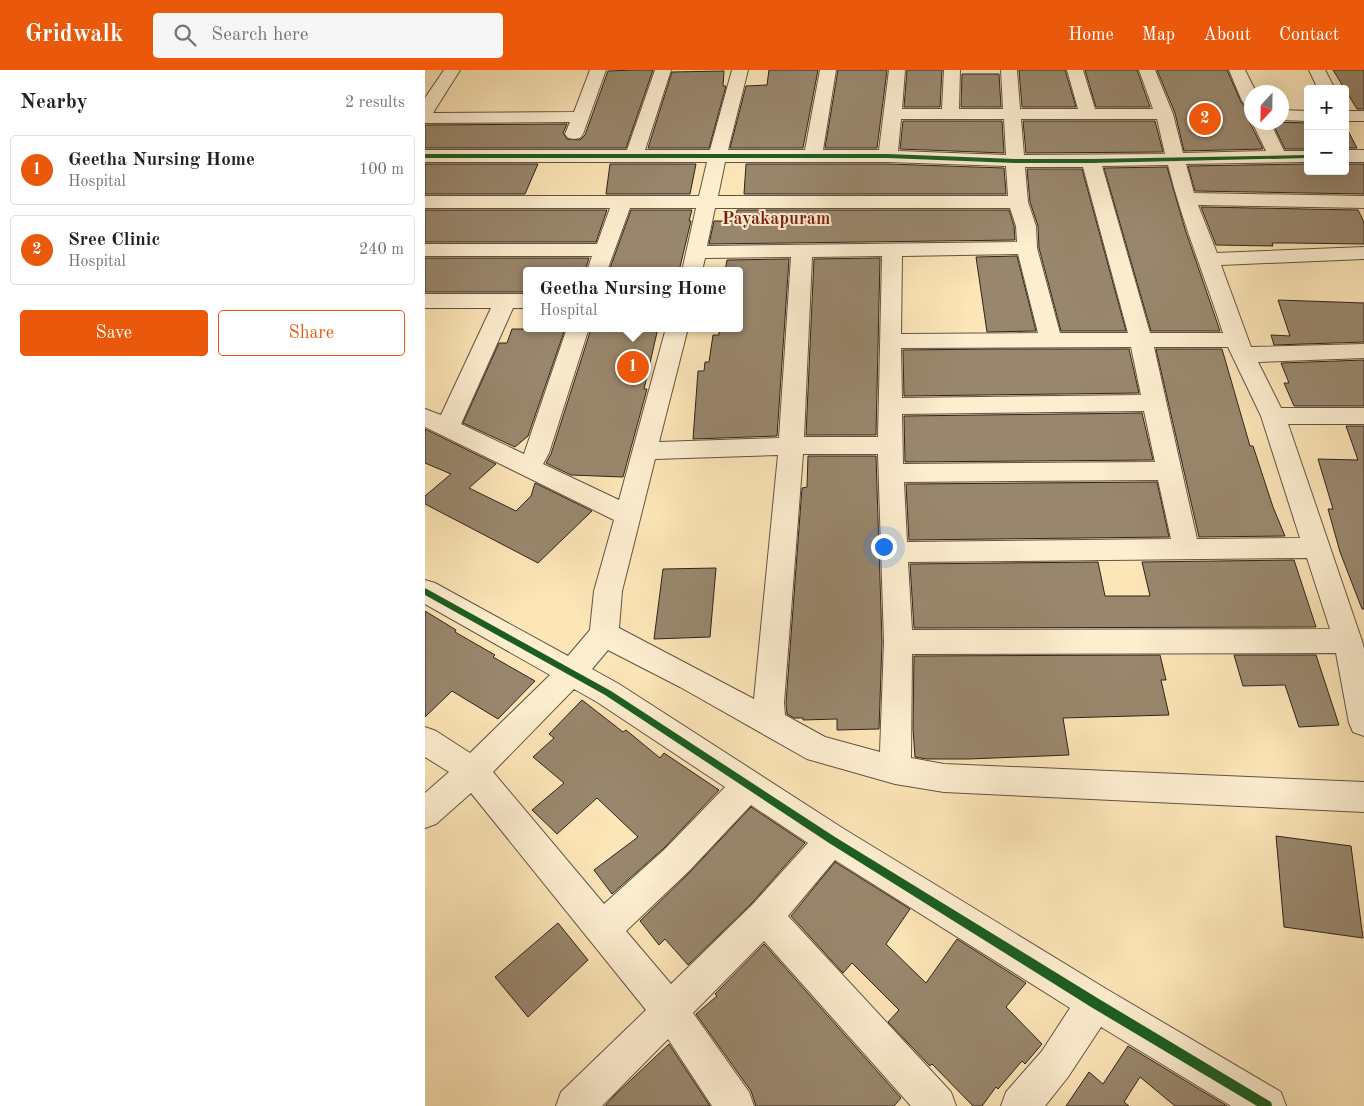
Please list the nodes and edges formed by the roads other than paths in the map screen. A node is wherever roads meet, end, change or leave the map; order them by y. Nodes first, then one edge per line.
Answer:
1 (452, 70) edge
2 (598, 70) edge
3 (663, 70) edge
4 (740, 70) edge
5 (828, 70) edge
6 (897, 70) edge
7 (951, 70) edge
8 (1009, 70) edge
9 (1075, 70) edge
10 (1147, 70) edge
11 (1237, 70) edge
12 (1317, 70) edge
13 (1325, 85) edge
14 (1244, 86) edge
15 (425, 111) edge
16 (892, 114) junction
17 (950, 114) junction
18 (1088, 114) junction
19 (1164, 114) junction
20 (1012, 115) junction
21 (1289, 115) edge
22 (1304, 116) edge
23 (1349, 116) edge
24 (1364, 116) edge
25 (580, 117) junction
26 (425, 118) edge
27 (1265, 130) edge
28 (425, 156) edge
29 (566, 156) junction
30 (635, 156) junction
31 (813, 156) junction
32 (887, 156) junction
33 (1277, 156) junction
34 (1304, 156) edge
35 (1349, 156) edge
36 (1364, 156) edge
37 (717, 157) junction
38 (1015, 160) junction
39 (1176, 160) junction
40 (1091, 161) junction
41 (1186, 199) junction
42 (425, 202) edge
43 (622, 202) junction
44 (708, 202) junction
45 (1018, 202) junction
46 (1364, 202) edge
47 (1027, 248) junction
48 (425, 250) edge
49 (603, 250) junction
50 (801, 250) junction
51 (892, 250) junction
52 (1364, 253) edge
53 (1209, 259) junction
54 (694, 262) edge
55 (598, 267) edge
56 (425, 301) edge
57 (516, 301) edge
58 (577, 332) edge
59 (676, 332) edge
60 (890, 341) junction
61 (1051, 341) junction
62 (1141, 341) junction
63 (1240, 347) junction
64 (1364, 352) edge
65 (1154, 403) junction
66 (890, 406) junction
67 (1273, 416) junction
68 (1364, 416) edge
69 (425, 417) edge
70 (447, 428) junction
71 (890, 445) junction
72 (791, 446) junction
73 (645, 451) junction
74 (529, 467) junction
75 (1169, 471) junction
76 (891, 473) junction
77 (629, 516) junction
78 (1317, 548) junction
79 (1187, 549) junction
80 (895, 552) junction
81 (425, 591) edge
82 (604, 634) junction
83 (1348, 640) junction
84 (899, 642) junction
85 (571, 673) junction
86 (1364, 722) edge
87 (770, 723) junction
88 (425, 741) edge
89 (895, 770) junction
90 (473, 771) junction
91 (749, 785) junction
92 (1364, 797) edge
93 (425, 813) edge
94 (832, 840) junction
95 (765, 916) junction
96 (603, 929) junction
97 (1095, 1004) junction
98 (670, 1011) junction
99 (575, 1106) edge
100 (735, 1106) edge
101 (937, 1106) edge
102 (1020, 1106) edge
103 (1267, 1106) edge

1 - 15 street
2 - 25 street
3 - 30 street
4 - 37 street
5 - 31 street
6 - 16 street
7 - 17 street
8 - 20 street
9 - 18 street
10 - 19 street
11 - 14 street
12 - 13 street
16 - 17 street
16 - 32 street
17 - 20 street
18 - 19 street
18 - 20 street
19 - 39 street
20 - 38 street
21 - 22 street
23 - 24 street
25 - 26 street
25 - 29 street
27 - 33 street
28 - 29 street
29 - 30 street
30 - 37 street
31 - 32 street
31 - 37 street
32 - 38 street
33 - 34 street
33 - 39 street
35 - 36 street
37 - 44 street
38 - 40 street
38 - 45 street
39 - 40 street
39 - 41 street
40 - 62 street
41 - 46 street
41 - 53 street
42 - 43 street
43 - 44 street
43 - 49 street
44 - 45 street
44 - 54 street
45 - 47 street
47 - 51 street
47 - 61 street
48 - 49 street
49 - 55 street
50 - 51 street
50 - 54 street
50 - 72 street
51 - 60 street
52 - 53 street
53 - 63 street
56 - 57 street
57 - 70 street
58 - 74 street
59 - 73 street
60 - 61 street
60 - 66 street
61 - 62 street
62 - 63 street
62 - 65 street
63 - 64 street
63 - 67 street
65 - 66 street
65 - 75 street
66 - 71 street
67 - 68 street
67 - 78 street
69 - 70 street
70 - 74 street
71 - 72 street
71 - 76 street
72 - 73 street
72 - 87 street
73 - 77 street
74 - 77 street
75 - 76 street
75 - 79 street
76 - 80 street
77 - 82 street
78 - 79 street
78 - 83 street
79 - 80 street
80 - 84 street
81 - 85 street
82 - 85 street
82 - 87 street
83 - 84 street
83 - 86 street
84 - 89 street
85 - 90 street
85 - 91 street
87 - 89 street
88 - 90 street
89 - 92 street
90 - 93 street
90 - 96 street
91 - 94 street
91 - 96 street
94 - 95 street
94 - 97 street
95 - 98 street
95 - 101 street
96 - 98 street
97 - 102 street
97 - 103 street
98 - 99 street
98 - 100 street

